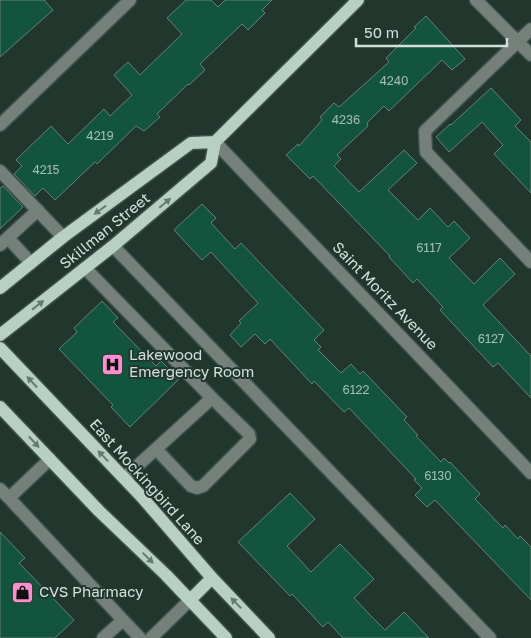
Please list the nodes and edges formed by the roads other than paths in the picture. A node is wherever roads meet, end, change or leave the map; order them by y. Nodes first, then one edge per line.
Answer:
1 (130, 0) edge
2 (358, 0) edge
3 (476, 0) edge
4 (531, 29) edge
5 (518, 41) junction
6 (531, 56) edge
7 (0, 125) edge
8 (215, 142) junction
9 (0, 171) edge
10 (38, 210) junction
11 (63, 237) junction
12 (4, 242) edge
13 (113, 246) junction
14 (531, 262) edge
15 (31, 263) junction
16 (85, 268) junction
17 (0, 288) edge
18 (0, 334) edge
19 (0, 348) edge
20 (212, 398) junction
21 (0, 407) edge
22 (157, 450) junction
23 (50, 459) junction
24 (531, 473) edge
25 (124, 478) junction
26 (4, 493) edge
27 (212, 578) junction
28 (190, 600) junction
29 (123, 620) junction
30 (103, 638) edge
31 (140, 638) edge
32 (151, 638) edge
33 (226, 638) edge
34 (269, 638) edge
35 (490, 638) edge

1 - 7 street
2 - 8 main road, Skillman Street
3 - 5 street
4 - 5 street
5 - 6 street
5 - 14 street
8 -> 11 main road, Skillman Street
13 -> 8 main road, Skillman Street
8 - 24 street, Saint Moritz Avenue
9 - 10 street
10 - 11 street
10 - 12 street
11 - 15 main road, Skillman Street
12 - 15 street
13 - 16 main road, Skillman Street
13 - 35 street
15 - 17 main road, Skillman Street
18 -> 16 main road, Skillman Street
16 - 20 street
25 -> 19 main road, East Mockingbird Lane
20 - 22 street
20 - 22 street
21 -> 23 main road
22 - 25 street
23 - 26 street
23 -> 28 main road
25 - 27 main road, East Mockingbird Lane
26 - 29 street
27 - 28 main road
34 -> 27 main road, East Mockingbird Lane
28 - 32 street
28 - 33 main road
29 - 30 street
29 - 31 street

